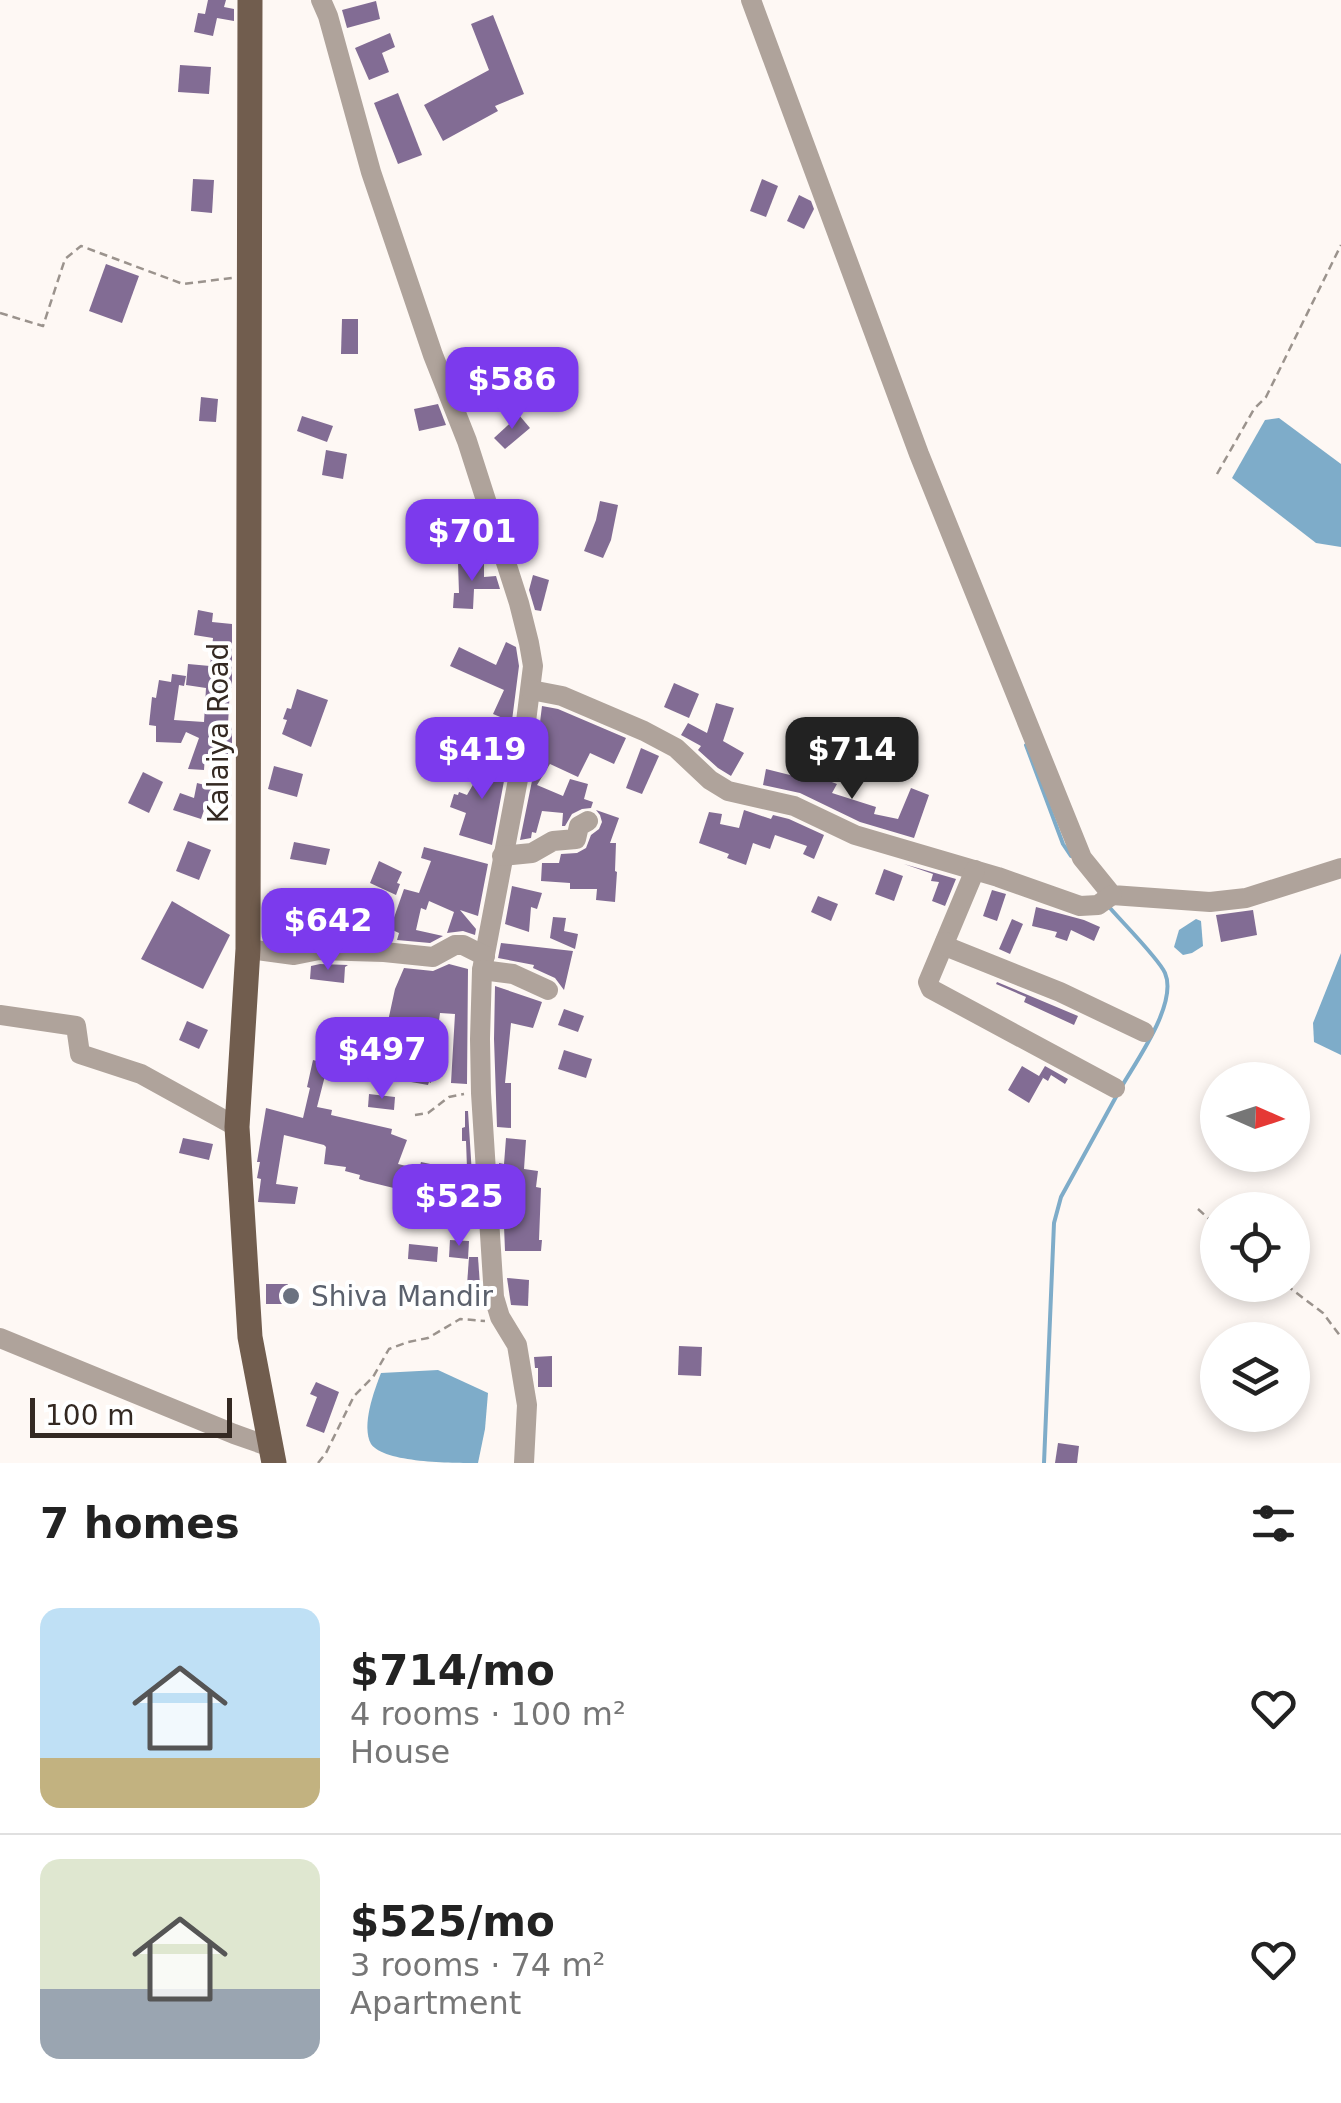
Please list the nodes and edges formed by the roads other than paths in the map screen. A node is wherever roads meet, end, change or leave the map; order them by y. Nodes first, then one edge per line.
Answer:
1 (250, 0) edge
2 (321, 0) edge
3 (751, 0) edge
4 (531, 690) junction
5 (588, 821) dead end
6 (502, 856) junction
7 (1341, 868) edge
8 (975, 870) junction
9 (1106, 900) junction
10 (945, 942) junction
11 (248, 948) junction
12 (483, 963) junction
13 (548, 990) dead end
14 (0, 1015) edge
15 (1144, 1032) dead end
16 (1116, 1088) dead end
17 (236, 1126) junction
18 (0, 1338) edge
19 (272, 1455) edge
20 (524, 1463) edge

1 - 11 main road, Kalaiya Road
2 - 4 street
3 - 9 street
4 - 6 street
4 - 8 street
5 - 6 street
6 - 12 street
7 - 9 street
8 - 9 street
8 - 10 street
10 - 15 street
10 - 16 street
11 - 12 street
11 - 17 main road, Kalaiya Road
12 - 13 street
12 - 20 street
14 - 17 street
17 - 19 main road, Kalaiya Road
18 - 19 street

